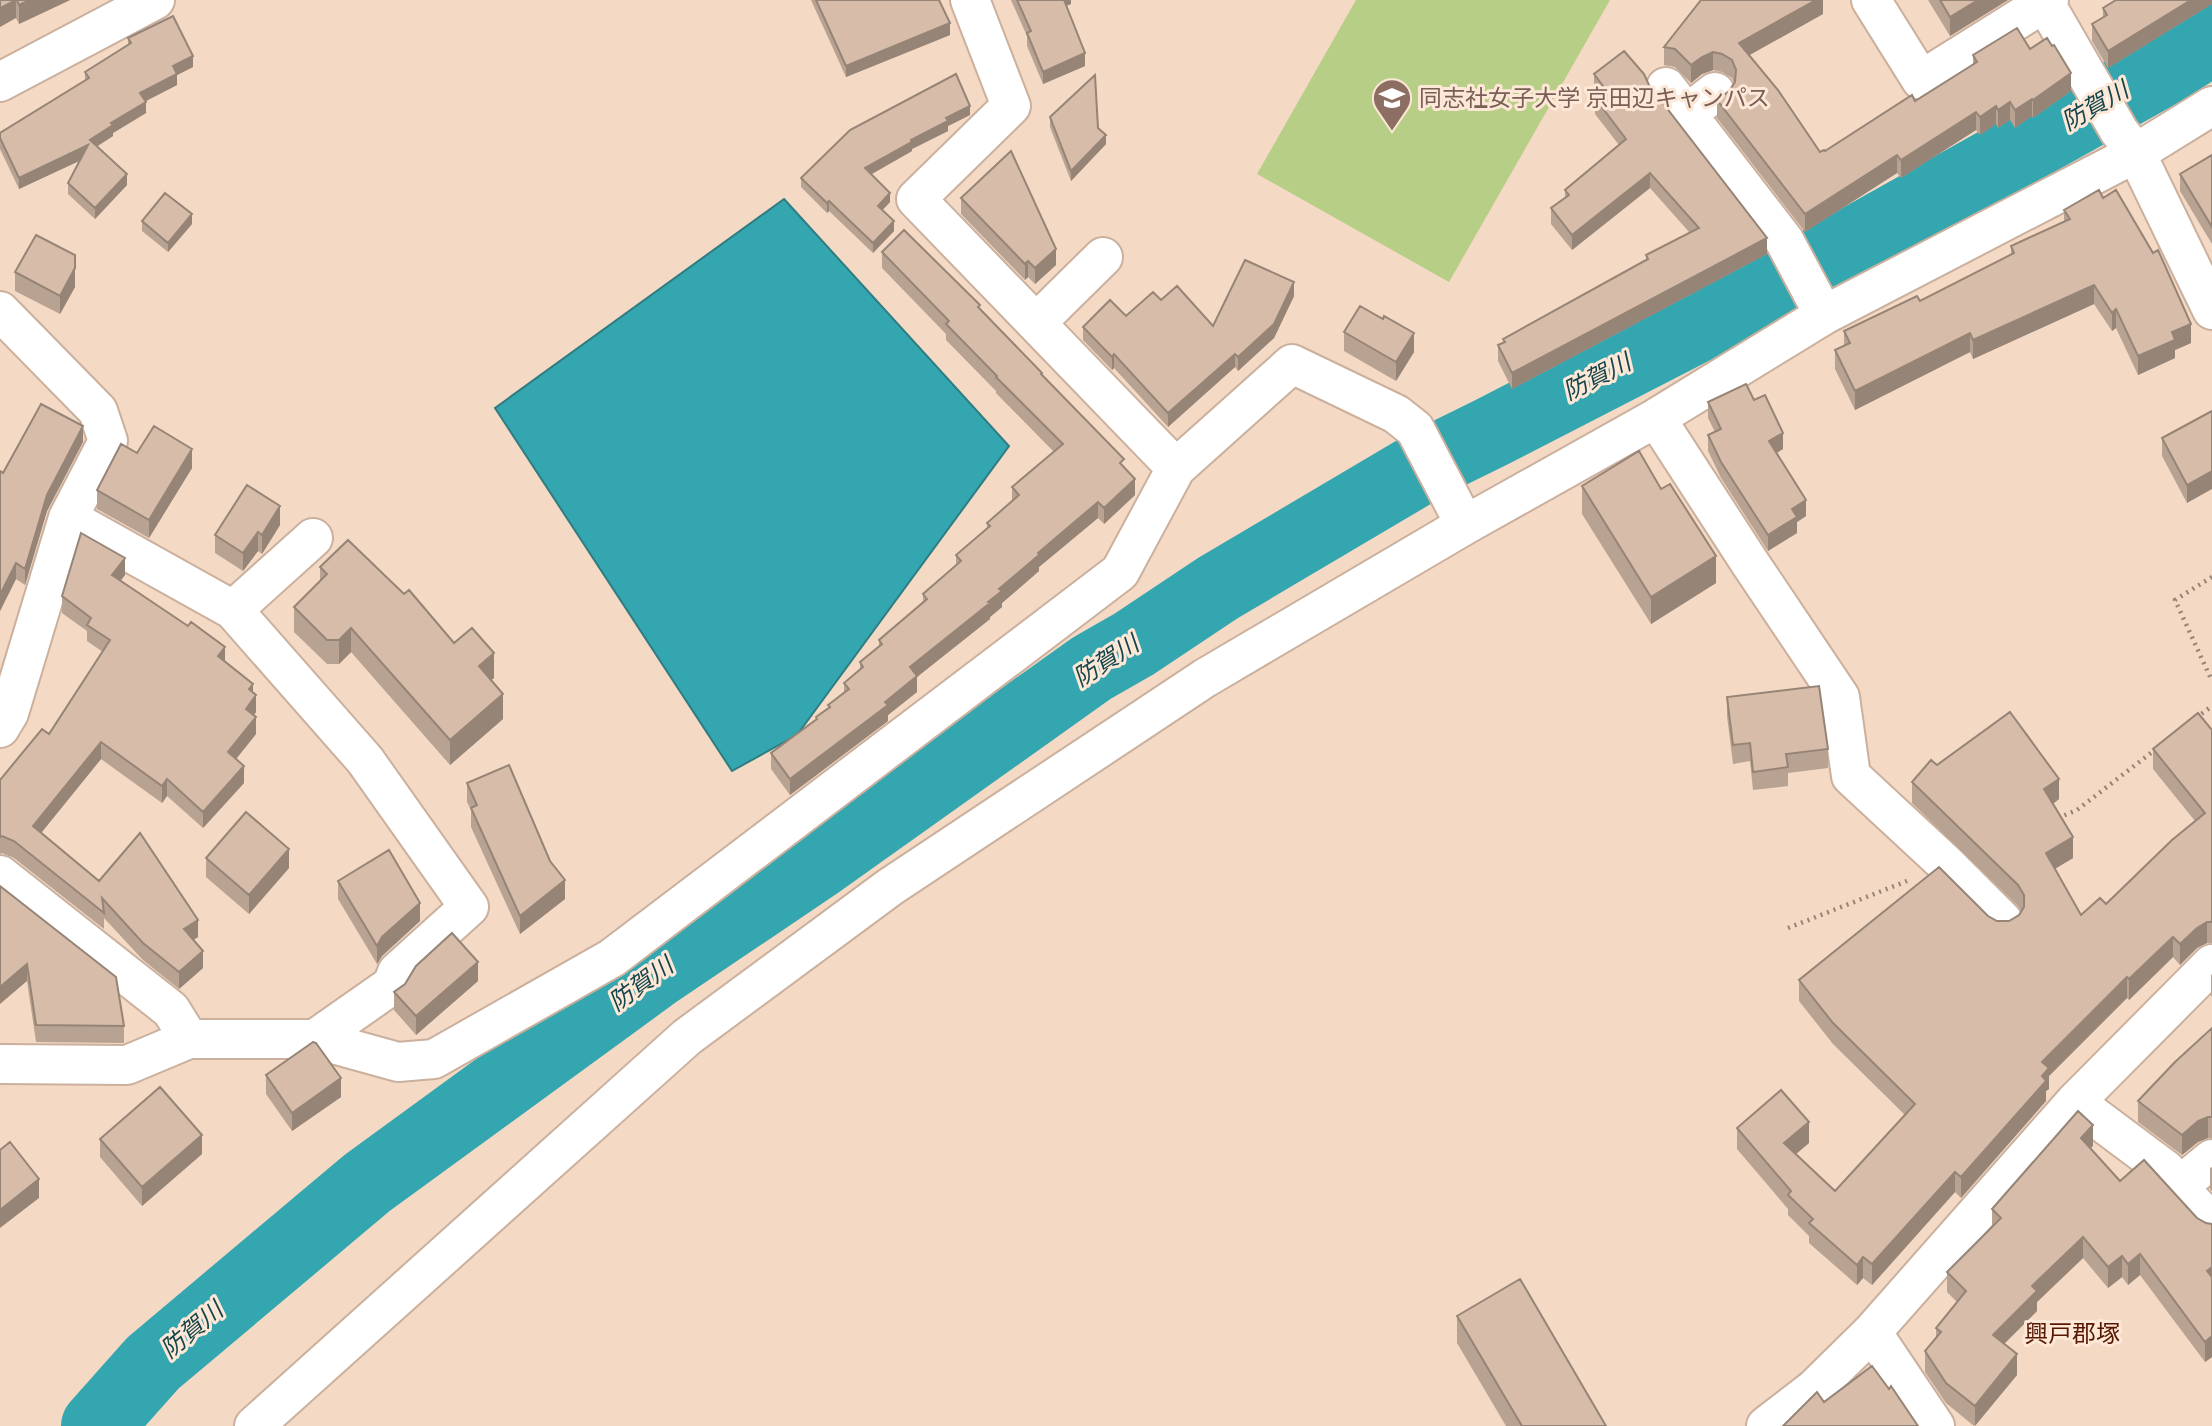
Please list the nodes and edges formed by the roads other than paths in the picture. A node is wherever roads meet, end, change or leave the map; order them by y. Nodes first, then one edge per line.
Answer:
1 (155, 0) edge
2 (970, 0) edge
3 (1871, 0) edge
4 (2047, 1) edge
5 (0, 82) edge
6 (1689, 98) dead end
7 (2212, 106) edge
8 (2128, 142) junction
9 (1103, 257) dead end
10 (1819, 305) junction
11 (2212, 310) edge
12 (3, 323) edge
13 (1036, 323) junction
14 (1656, 418) junction
15 (1176, 468) junction
16 (1459, 513) junction
17 (68, 518) junction
18 (313, 538) dead end
19 (233, 610) junction
20 (0, 728) edge
21 (0, 875) edge
22 (2003, 920) edge
23 (2212, 964) edge
24 (189, 1039) junction
25 (315, 1039) junction
26 (0, 1065) edge
27 (2075, 1102) junction
28 (2212, 1159) edge
29 (2178, 1187) junction
30 (2212, 1223) edge
31 (1872, 1332) junction
32 (254, 1426) edge
33 (1766, 1426) edge
34 (1935, 1426) edge

1 - 5 street
2 - 13 street
3 - 4 street
4 - 8 street
6 - 10 street
7 - 8 street
8 - 10 street
8 - 11 street
9 - 13 street
10 - 14 street
12 - 17 street
13 - 15 street
14 - 16 street
14 - 22 street
15 - 16 street
15 - 25 street
16 - 32 street
17 - 19 street
17 - 20 street
18 - 19 street
19 - 25 street
21 - 24 street
23 - 27 street
24 - 25 street
24 - 26 street
27 - 29 street
27 - 31 street
28 - 29 street
29 - 30 street
31 - 33 street
31 - 34 street

